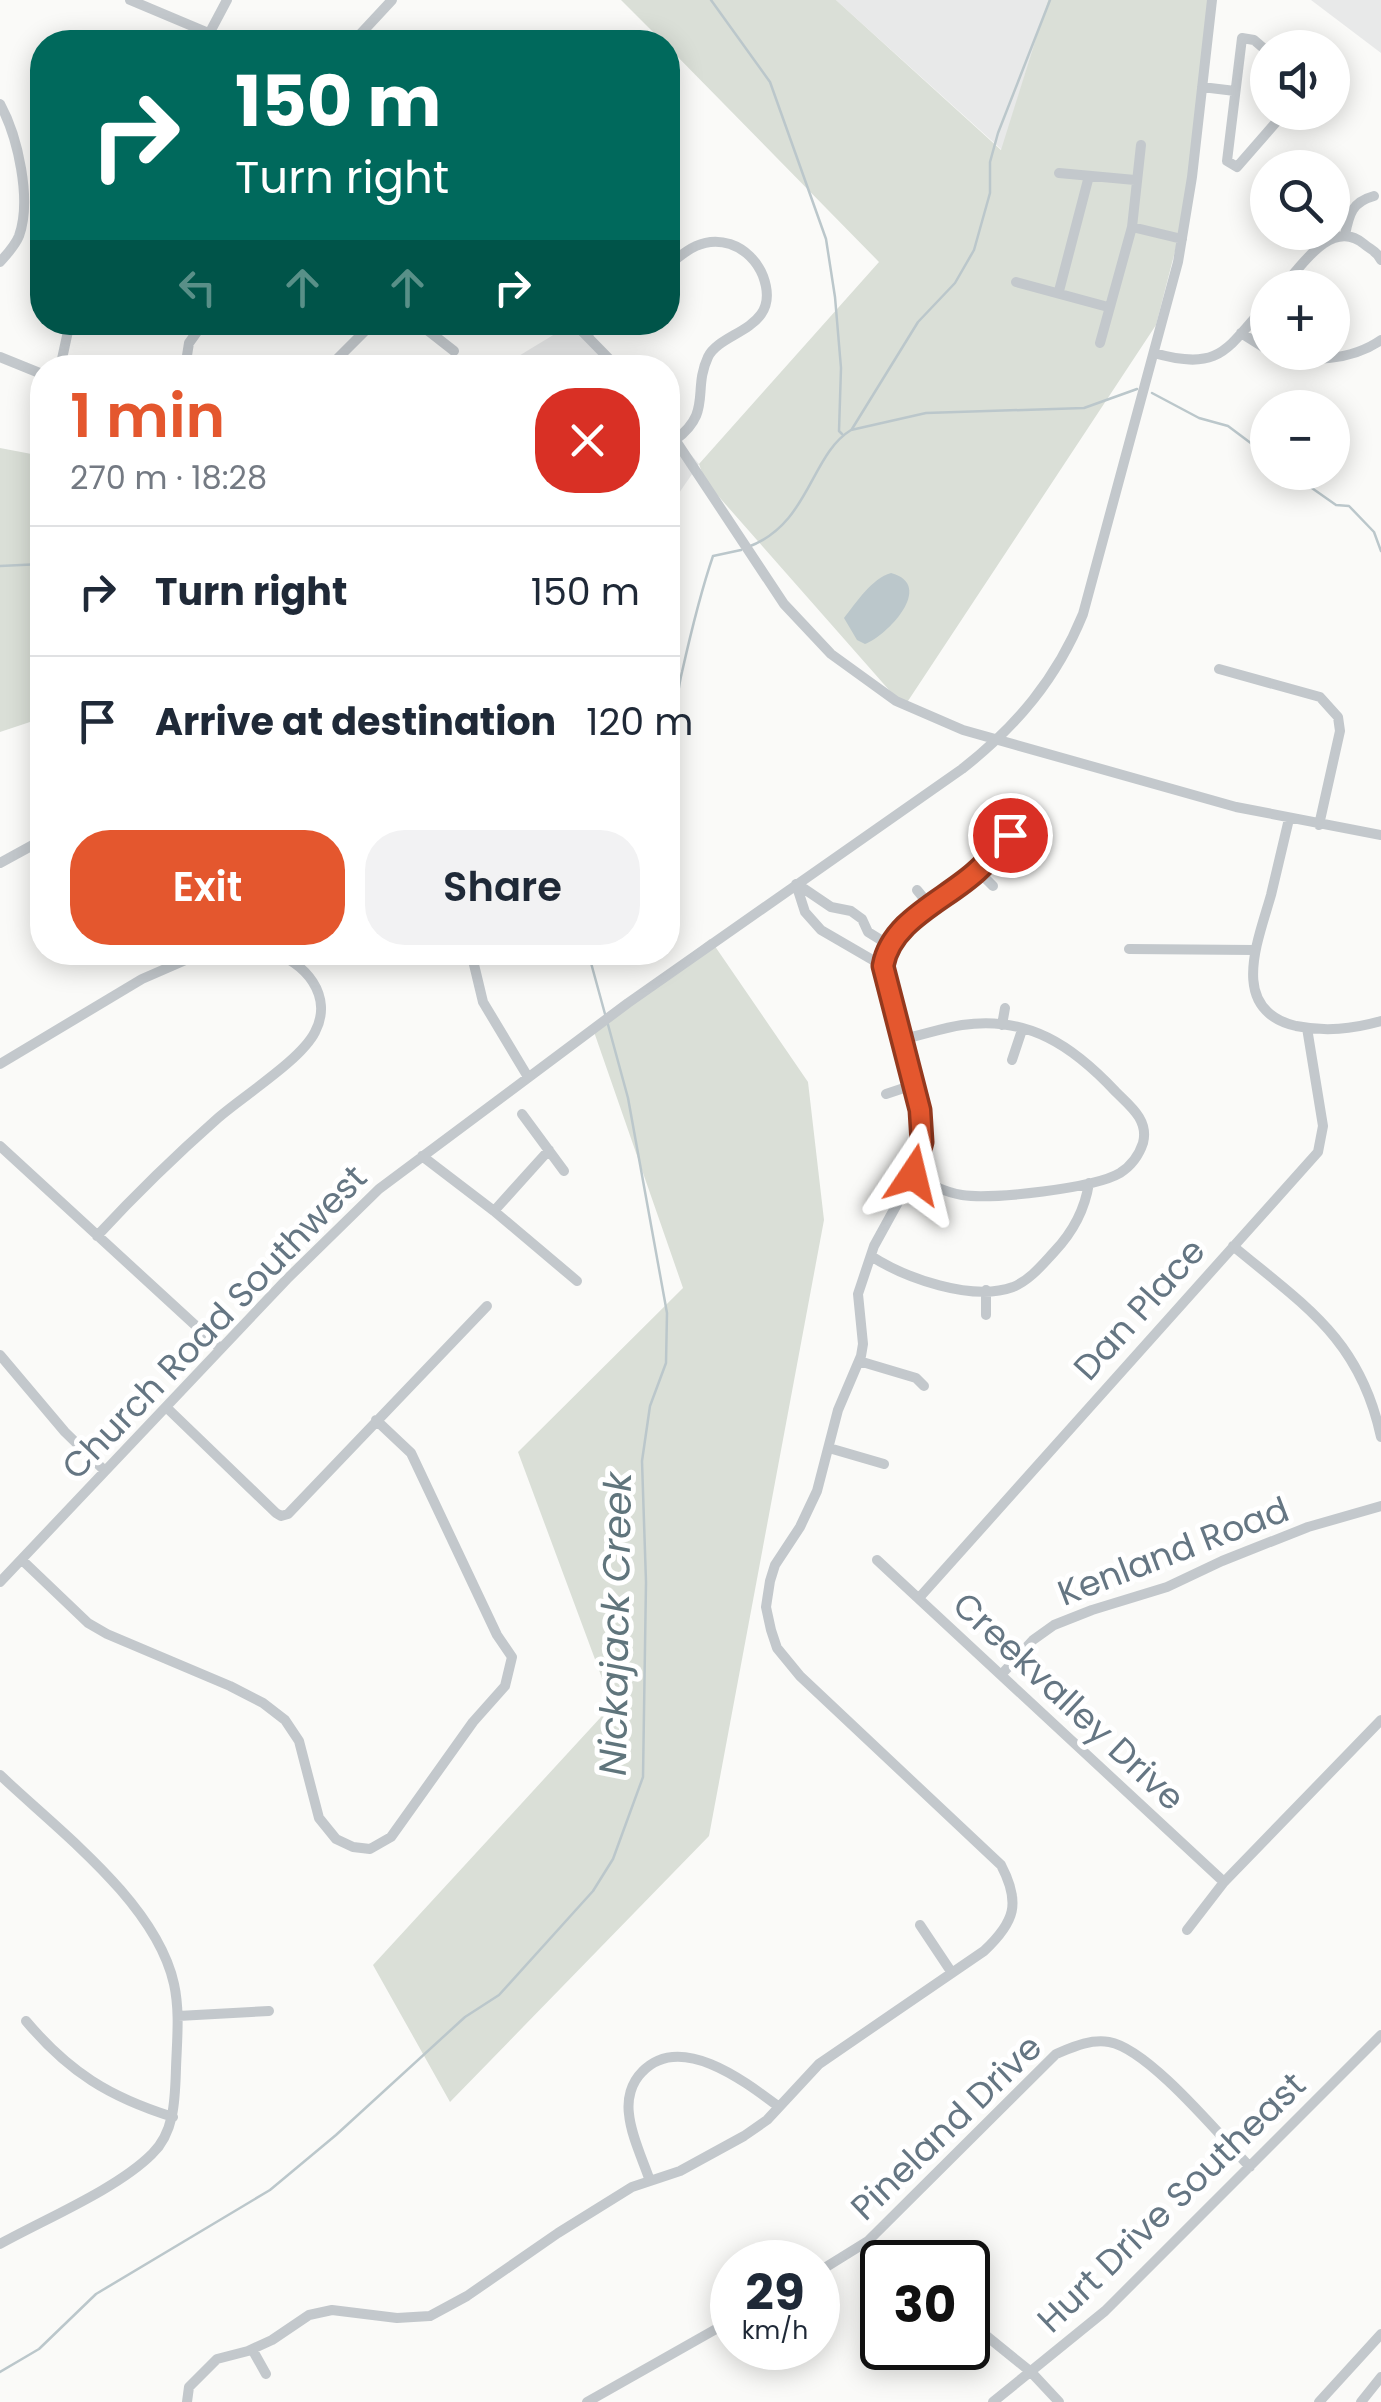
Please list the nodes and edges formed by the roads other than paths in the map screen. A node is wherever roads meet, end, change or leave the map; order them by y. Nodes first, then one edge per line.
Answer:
1 (130, 0) edge
2 (228, 0) edge
3 (392, 0) edge
4 (1212, 0) edge
5 (205, 30) edge
6 (211, 30) edge
7 (363, 30) edge
8 (1250, 39) edge
9 (1202, 87) junction
10 (1235, 91) junction
11 (0, 104) edge
12 (1269, 130) edge
13 (1141, 144) dead end
14 (1060, 173) dead end
15 (1089, 176) junction
16 (1135, 180) junction
17 (1374, 196) dead end
18 (1350, 218) edge
19 (1132, 227) junction
20 (1350, 236) edge
21 (1182, 239) junction
22 (1316, 250) edge
23 (680, 256) edge
24 (1381, 260) edge
25 (0, 262) edge
26 (1298, 270) edge
27 (1016, 282) dead end
28 (1059, 291) junction
29 (1108, 307) junction
30 (1250, 322) edge
31 (1240, 333) junction
32 (361, 335) edge
33 (434, 335) edge
34 (587, 335) edge
35 (1250, 339) edge
36 (1381, 340) edge
37 (1100, 344) dead end
38 (454, 351) dead end
39 (1154, 353) junction
40 (1350, 353) edge
41 (341, 355) edge
42 (606, 355) edge
43 (0, 357) edge
44 (30, 369) edge
45 (680, 430) edge
46 (680, 449) edge
47 (1219, 669) dead end
48 (999, 740) junction
49 (1288, 819) junction
50 (1320, 825) junction
51 (1033, 826) dead end
52 (993, 828) dead end
53 (1381, 834) edge
54 (1006, 840) junction
55 (30, 846) edge
56 (0, 862) edge
57 (978, 870) junction
58 (796, 884) junction
59 (993, 886) dead end
60 (917, 890) dead end
61 (930, 907) junction
62 (868, 932) junction
63 (889, 945) junction
64 (851, 948) junction
65 (1130, 949) dead end
66 (1254, 950) junction
67 (169, 965) edge
68 (297, 965) edge
69 (474, 965) edge
70 (883, 966) junction
71 (1005, 1008) dead end
72 (1381, 1021) edge
73 (1002, 1025) junction
74 (1307, 1028) junction
75 (1022, 1030) junction
76 (903, 1039) junction
77 (1012, 1060) dead end
78 (0, 1064) edge
79 (528, 1077) junction
80 (913, 1085) junction
81 (886, 1094) dead end
82 (522, 1114) dead end
83 (0, 1146) edge
84 (548, 1150) junction
85 (422, 1156) junction
86 (564, 1171) dead end
87 (913, 1175) junction
88 (1089, 1183) junction
89 (494, 1211) junction
90 (97, 1236) junction
91 (1233, 1246) junction
92 (870, 1256) junction
93 (576, 1281) dead end
94 (986, 1290) junction
95 (487, 1306) dead end
96 (986, 1314) dead end
97 (220, 1348) junction
98 (0, 1355) edge
99 (859, 1361) junction
100 (924, 1386) dead end
101 (166, 1407) junction
102 (376, 1420) junction
103 (1381, 1437) edge
104 (829, 1448) junction
105 (884, 1464) dead end
106 (106, 1471) junction
107 (1381, 1506) edge
108 (22, 1560) junction
109 (877, 1560) dead end
110 (0, 1582) edge
111 (918, 1598) junction
112 (1001, 1676) junction
113 (1381, 1720) edge
114 (0, 1775) edge
115 (11, 1786) junction
116 (0, 1798) edge
117 (1224, 1882) junction
118 (920, 1925) dead end
119 (1187, 1930) dead end
120 (952, 1973) junction
121 (268, 2011) dead end
122 (178, 2016) junction
123 (26, 2021) dead end
124 (1381, 2036) edge
125 (779, 2107) junction
126 (173, 2117) junction
127 (1250, 2168) junction
128 (650, 2180) junction
129 (870, 2240) edge
130 (0, 2244) edge
131 (710, 2332) edge
132 (1381, 2334) edge
133 (990, 2339) edge
134 (252, 2350) junction
135 (1031, 2372) junction
136 (266, 2374) dead end
137 (1381, 2377) edge
138 (1332, 2390) junction
139 (187, 2402) edge
140 (587, 2402) edge
141 (993, 2402) edge
142 (1059, 2402) edge
143 (1319, 2402) edge
144 (1343, 2402) edge
145 (1361, 2402) edge

1 - 5 street
2 - 6 street
3 - 7 street
4 - 9 street, Church Road Southwest
8 - 10 street
9 - 10 street
9 - 21 street, Church Road Southwest
10 - 12 street
11 - 25 street
13 - 16 street
14 - 15 street
15 - 16 street
15 - 28 street
16 - 19 street
17 - 18 street
19 - 21 street
19 - 29 street
20 - 24 street
21 - 39 street, Church Road Southwest
22 - 26 street
23 - 45 street
27 - 28 street
28 - 29 street
29 - 37 street
30 - 31 street
31 - 35 street
31 - 39 street
32 - 41 street
33 - 38 street
34 - 42 street
36 - 40 street
39 - 48 street, Church Road Southwest
43 - 44 street
46 - 48 street
47 - 50 street
48 - 49 street
48 - 58 street, Church Road Southwest
49 - 50 street
49 - 66 street
50 - 53 street
51 - 54 street
52 - 54 street
54 - 57 street
55 - 56 street
57 - 59 street
57 - 61 street
58 - 62 street
58 - 64 street
58 - 79 street, Church Road Southwest
60 - 61 street
61 - 63 street
62 - 63 street
62 - 64 street
63 - 70 street
64 - 70 street
65 - 66 street
66 - 74 street
67 - 78 street
68 - 90 street
69 - 79 street
70 - 76 street
71 - 73 street
72 - 74 street
73 - 75 street
73 - 76 street
74 - 91 street, Dan Place
75 - 77 street
75 - 88 street
76 - 80 street
79 - 85 street, Church Road Southwest
80 - 81 street
80 - 87 street
82 - 84 street
83 - 90 street
84 - 86 street
84 - 89 street
85 - 89 street
85 - 97 street, Church Road Southwest
87 - 88 street
87 - 92 street
88 - 94 street
89 - 93 street
90 - 97 street
91 - 103 street
91 - 111 street, Dan Place
92 - 94 street
92 - 99 street
94 - 96 street
95 - 102 street
97 - 101 street, Church Road Southwest
98 - 106 street
99 - 100 street
99 - 104 street
101 - 102 street
101 - 106 street, Church Road Southwest
102 - 108 street
104 - 105 street
104 - 120 street
106 - 108 street, Church Road Southwest
107 - 112 street, Kenland Road
108 - 110 street, Church Road Southwest
109 - 111 street, Creekvalley Drive
111 - 112 street, Creekvalley Drive
112 - 117 street, Creekvalley Drive
113 - 117 street
114 - 115 street
115 - 116 street
115 - 122 street
117 - 119 street
118 - 120 street
120 - 125 street
121 - 122 street
122 - 126 street
123 - 126 street
124 - 127 street, Hurt Drive Southeast
125 - 128 street
125 - 128 street
126 - 130 street
127 - 129 street, Pineland Drive
127 - 135 street, Hurt Drive Southeast
128 - 134 street
131 - 140 street
132 - 138 street
133 - 135 street
134 - 136 street
134 - 139 street
135 - 141 street, Hurt Drive Southeast
135 - 142 street
137 - 145 street
138 - 143 street
138 - 144 street

